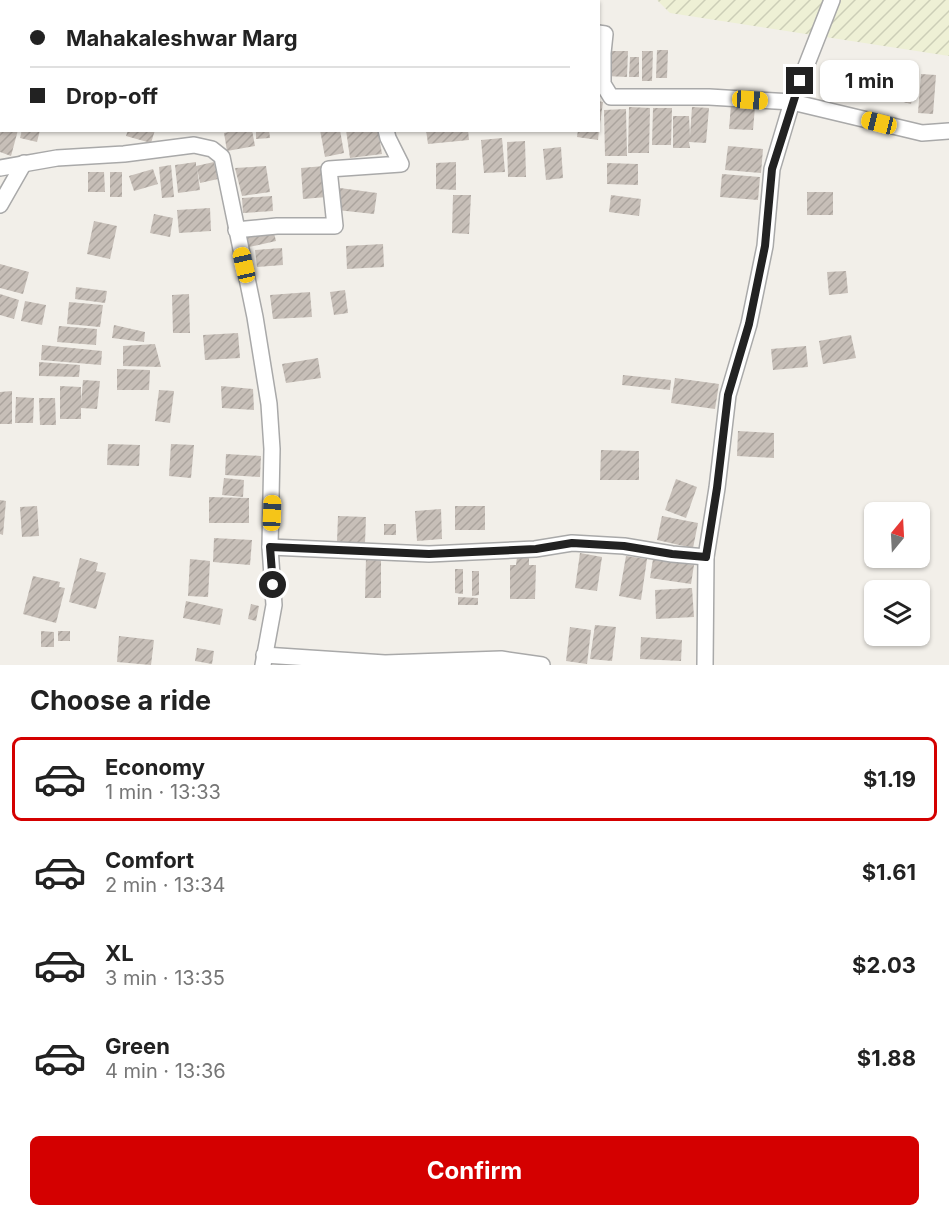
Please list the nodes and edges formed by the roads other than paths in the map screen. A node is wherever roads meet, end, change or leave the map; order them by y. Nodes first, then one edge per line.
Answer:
1 (832, 0) edge
2 (600, 33) edge
3 (792, 102) junction
4 (949, 131) edge
5 (386, 132) edge
6 (194, 138) edge
7 (24, 163) junction
8 (0, 168) edge
9 (0, 205) edge
10 (236, 230) junction
11 (270, 547) junction
12 (706, 557) junction
13 (264, 660) edge
14 (542, 665) edge
15 (705, 665) edge

1 - 3 street
2 - 3 street
3 - 4 street
3 - 12 street
5 - 10 street
6 - 7 street
6 - 10 street
7 - 8 street
7 - 9 street
10 - 11 street
11 - 12 street
11 - 13 street
12 - 15 street
13 - 14 street

